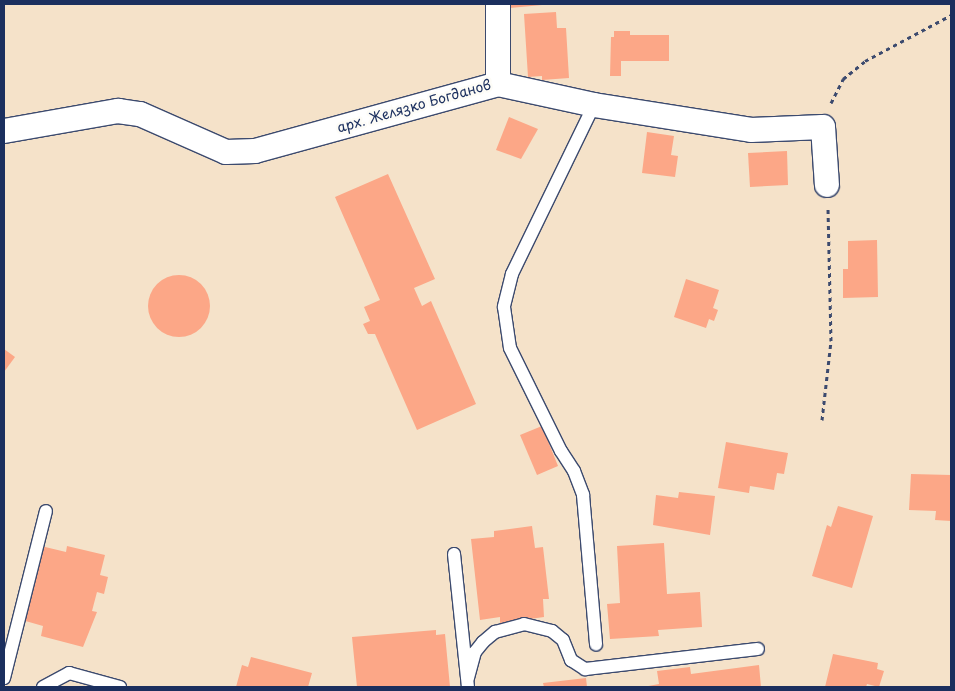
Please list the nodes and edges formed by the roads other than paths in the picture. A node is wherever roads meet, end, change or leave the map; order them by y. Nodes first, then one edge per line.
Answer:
1 (498, 4) edge
2 (498, 84) junction
3 (594, 106) junction
4 (4, 131) edge
5 (827, 185) road end
6 (46, 512) dead end
7 (454, 554) dead end
8 (596, 644) dead end
9 (758, 649) dead end
10 (4, 678) edge
11 (468, 682) edge
12 (43, 687) edge
13 (120, 687) edge

1 - 2 street, арх. Желязко Богданов
2 - 3 street
2 - 4 street, арх. Желязко Богданов
3 - 5 street
3 - 8 lane
6 - 10 lane
7 - 11 lane
9 - 11 lane
12 - 13 lane

